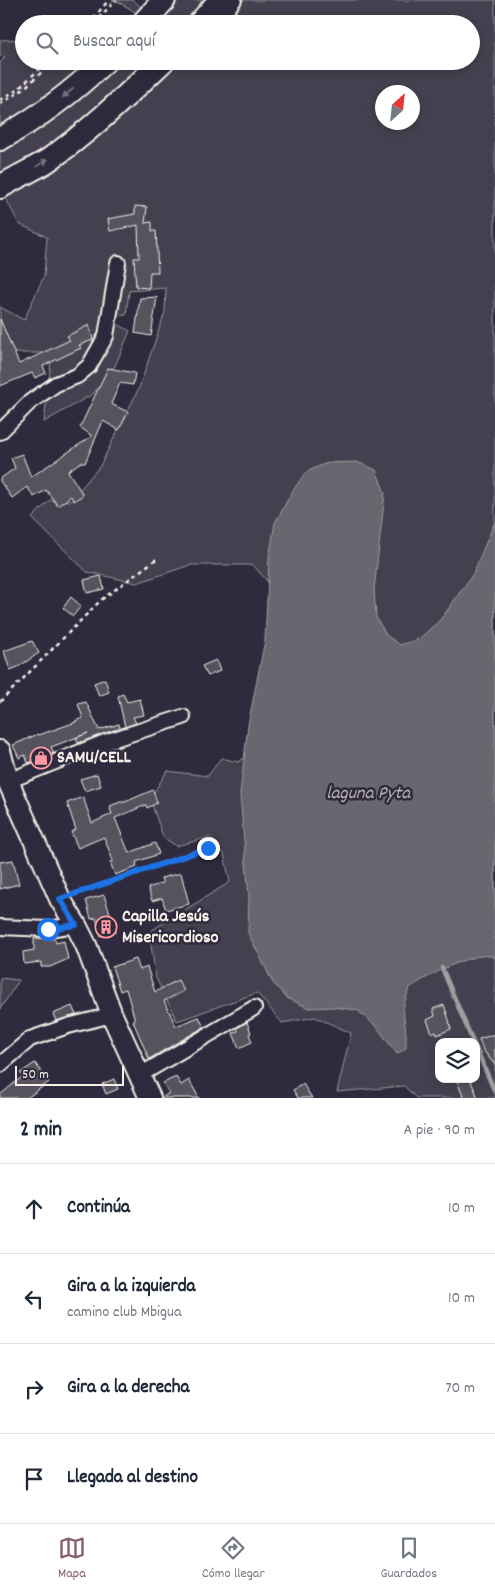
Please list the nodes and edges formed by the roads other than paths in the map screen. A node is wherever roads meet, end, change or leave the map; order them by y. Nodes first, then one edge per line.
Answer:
1 (164, 0) edge
2 (234, 0) edge
3 (210, 12) edge
4 (150, 15) edge
5 (95, 70) edge
6 (154, 70) edge
7 (0, 139) edge
8 (0, 187) edge
9 (118, 263) dead end
10 (0, 432) edge
11 (183, 717) dead end
12 (0, 751) edge
13 (8, 781) junction
14 (76, 925) junction
15 (0, 926) edge
16 (254, 1008) dead end
17 (112, 1015) junction
18 (0, 1065) edge
19 (140, 1075) junction
20 (150, 1098) edge

1 - 4 highway
2 - 3 street
5 -> 7 highway
8 -> 6 highway
9 - 10 street
11 - 13 street
12 - 13 main road
13 - 14 main road
14 - 15 street
14 - 17 main road
16 - 19 street
17 - 18 street
17 - 19 main road
19 - 20 main road

